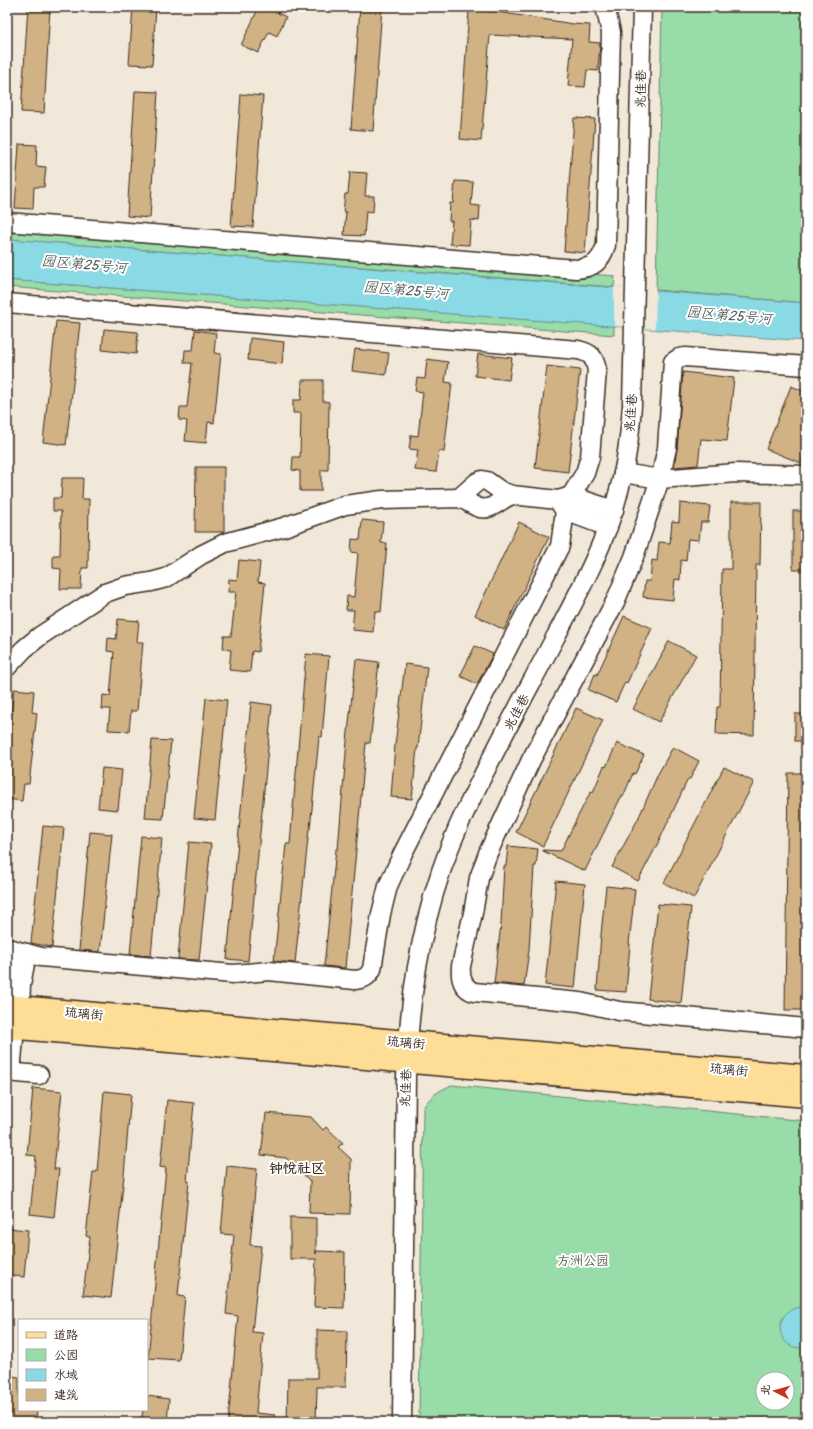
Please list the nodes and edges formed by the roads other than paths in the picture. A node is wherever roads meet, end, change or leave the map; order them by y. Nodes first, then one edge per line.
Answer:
1 (605, 7) edge
2 (642, 7) edge
3 (7, 222) edge
4 (7, 303) edge
5 (806, 366) edge
6 (623, 473) junction
7 (806, 475) edge
8 (660, 479) junction
9 (512, 495) junction
10 (459, 498) junction
11 (564, 502) junction
12 (614, 510) junction
13 (608, 527) junction
14 (7, 667) edge
15 (16, 950) edge
16 (7, 981) edge
17 (12, 1017) edge
18 (806, 1028) edge
19 (407, 1052) junction
20 (9, 1072) edge
21 (39, 1075) dead end
22 (806, 1076) edge
23 (806, 1096) edge
24 (402, 1422) edge

1 - 3 street
2 - 6 street, 兆佳巷
4 - 11 street
5 - 8 street
6 - 8 street
6 - 12 street, 兆佳巷
7 - 8 street
8 - 18 street
9 - 10 street
9 - 10 street
9 - 11 street
10 - 14 street
11 - 12 street
11 - 13 street
11 - 15 street
12 - 13 street, 兆佳巷
13 - 19 street, 兆佳巷
15 - 16 street
15 - 17 street
17 - 19 main road, 琉璃街
17 - 20 street
19 - 22 main road, 琉璃街
19 - 23 main road, 琉璃街
19 - 24 street, 兆佳巷
20 - 21 street

